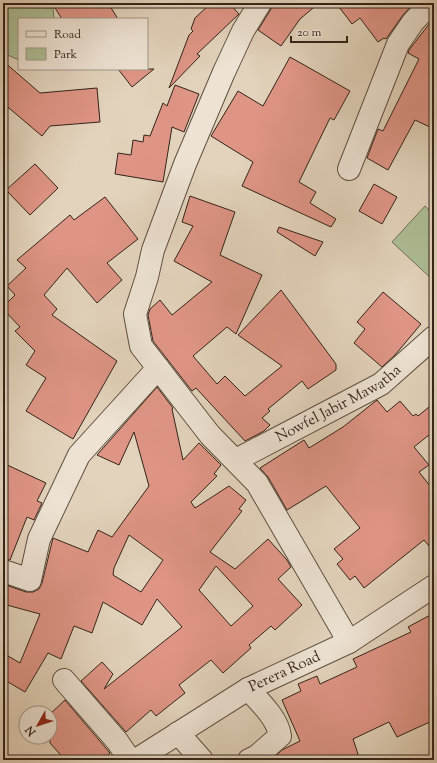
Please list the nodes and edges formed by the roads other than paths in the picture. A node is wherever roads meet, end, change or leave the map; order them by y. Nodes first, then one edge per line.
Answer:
1 (260, 3) edge
2 (430, 3) edge
3 (349, 169) dead end
4 (434, 338) edge
5 (158, 368) junction
6 (236, 460) junction
7 (3, 571) edge
8 (434, 586) edge
9 (349, 642) junction
10 (64, 680) dead end
11 (248, 689) junction
12 (178, 733) junction
13 (130, 760) edge
14 (136, 760) edge
15 (202, 760) edge
16 (249, 760) edge

1 - 5 street
2 - 3 street
4 - 6 street, Nowfel Jabir Mawatha
5 - 6 street
5 - 7 street
6 - 9 street
8 - 9 street, Perera Road
9 - 11 street, Perera Road
10 - 13 street
11 - 12 street, Perera Road
11 - 16 street
12 - 14 street, Perera Road
12 - 15 street

